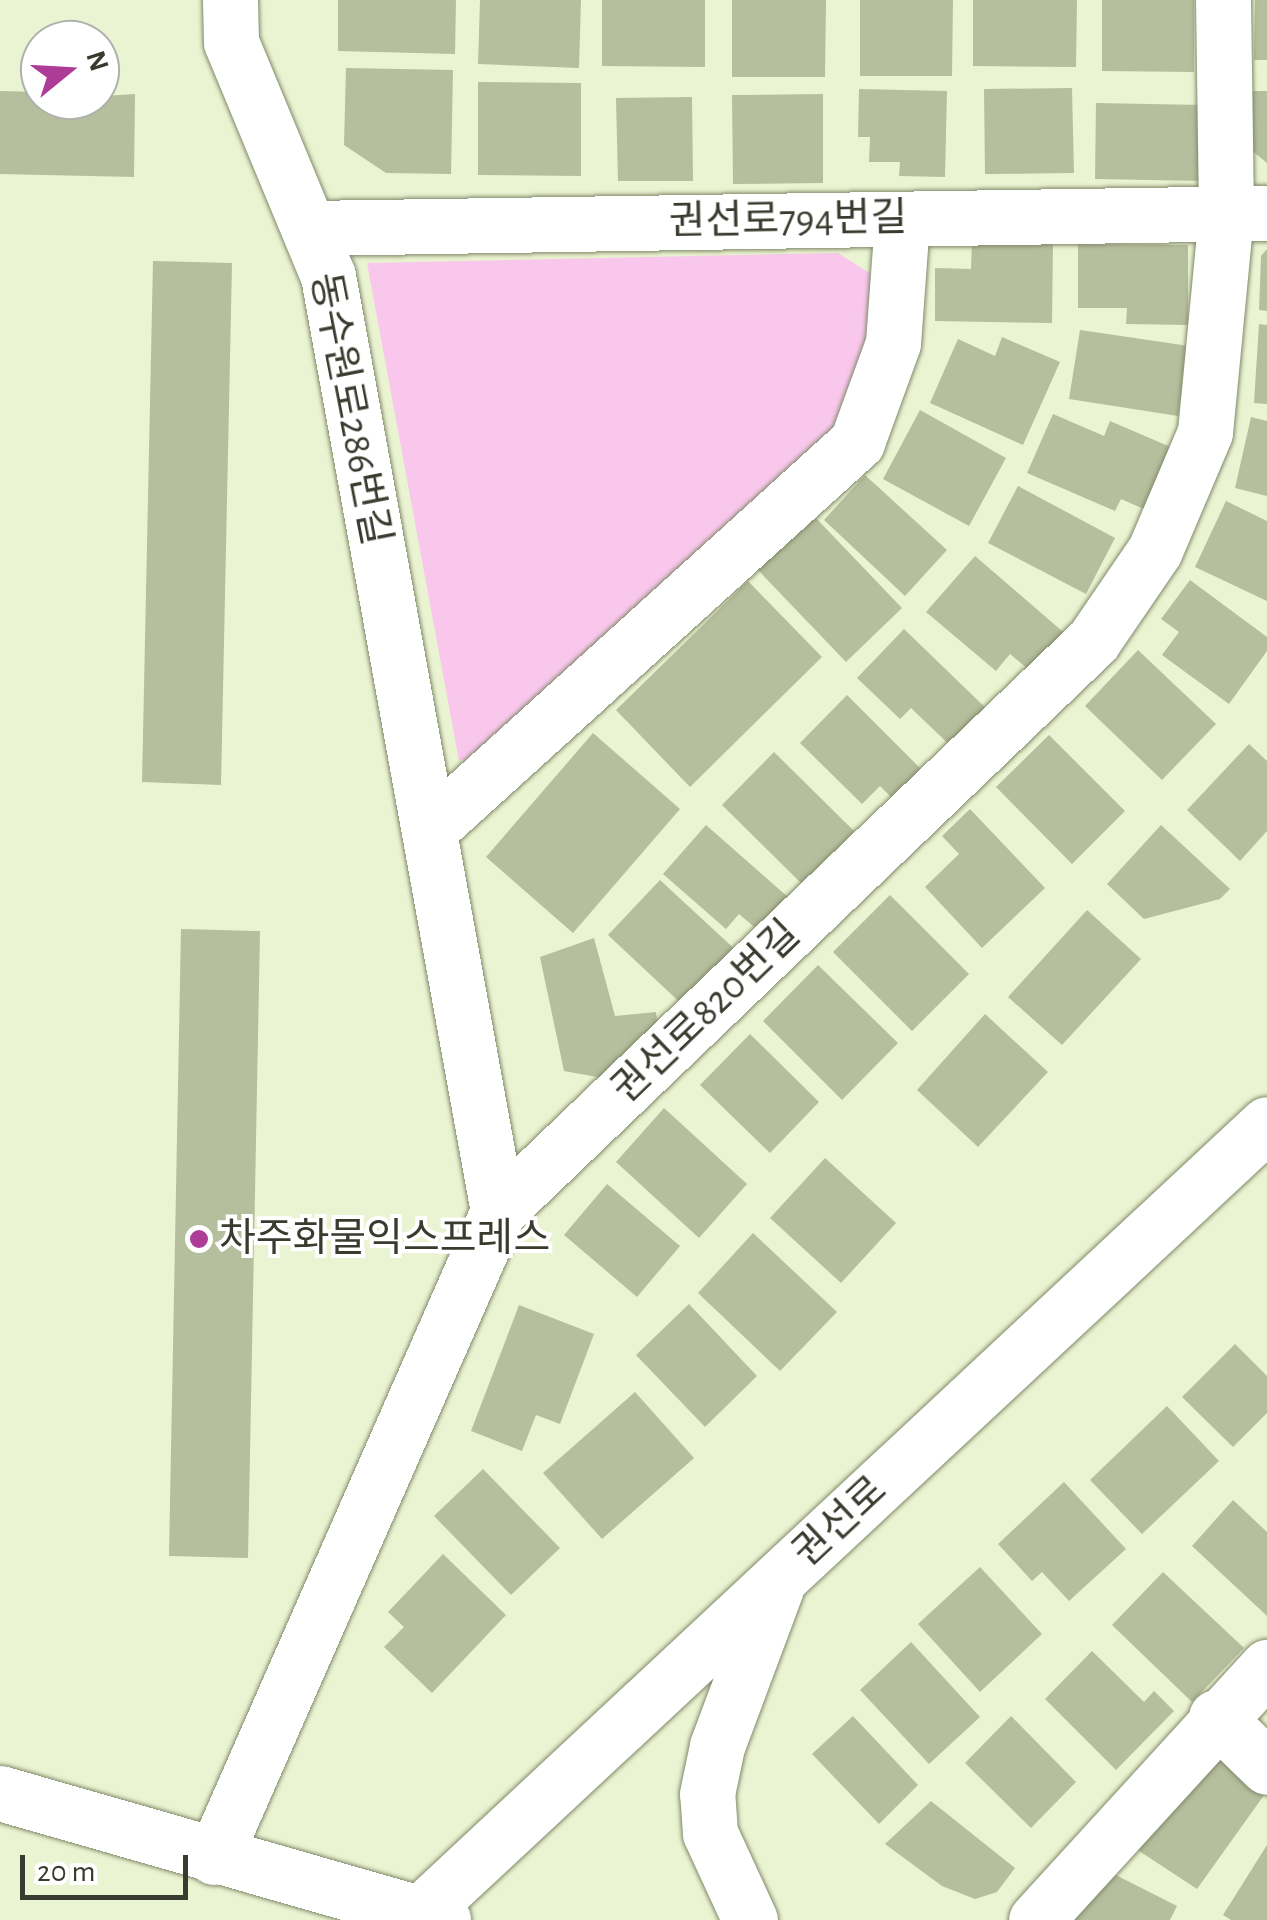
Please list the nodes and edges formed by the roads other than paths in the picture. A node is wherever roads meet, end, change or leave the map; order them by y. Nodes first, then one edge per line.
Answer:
1 (230, 0) edge
2 (1224, 0) edge
3 (1246, 213) edge
4 (902, 218) junction
5 (309, 228) junction
6 (429, 830) junction
7 (1267, 1124) edge
8 (498, 1212) junction
9 (780, 1578) junction
10 (1267, 1668) edge
11 (1216, 1717) junction
12 (1267, 1767) edge
13 (0, 1792) edge
14 (214, 1857) junction
15 (426, 1917) edge
16 (750, 1920) edge
17 (1036, 1920) edge

1 - 5 street, 동수원로286번길
2 - 3 street
3 - 4 street, 권선로794번길
3 - 8 street, 권선로820번길
4 - 5 street, 권선로794번길
4 - 6 street
5 - 6 street, 동수원로286번길
6 - 8 street, 동수원로286번길
7 - 9 street, 권선로
8 - 14 street, 권선로820번길
9 - 15 street, 권선로
9 - 16 street
10 - 11 street
11 - 12 street
11 - 17 street
13 - 14 street
14 - 15 street

